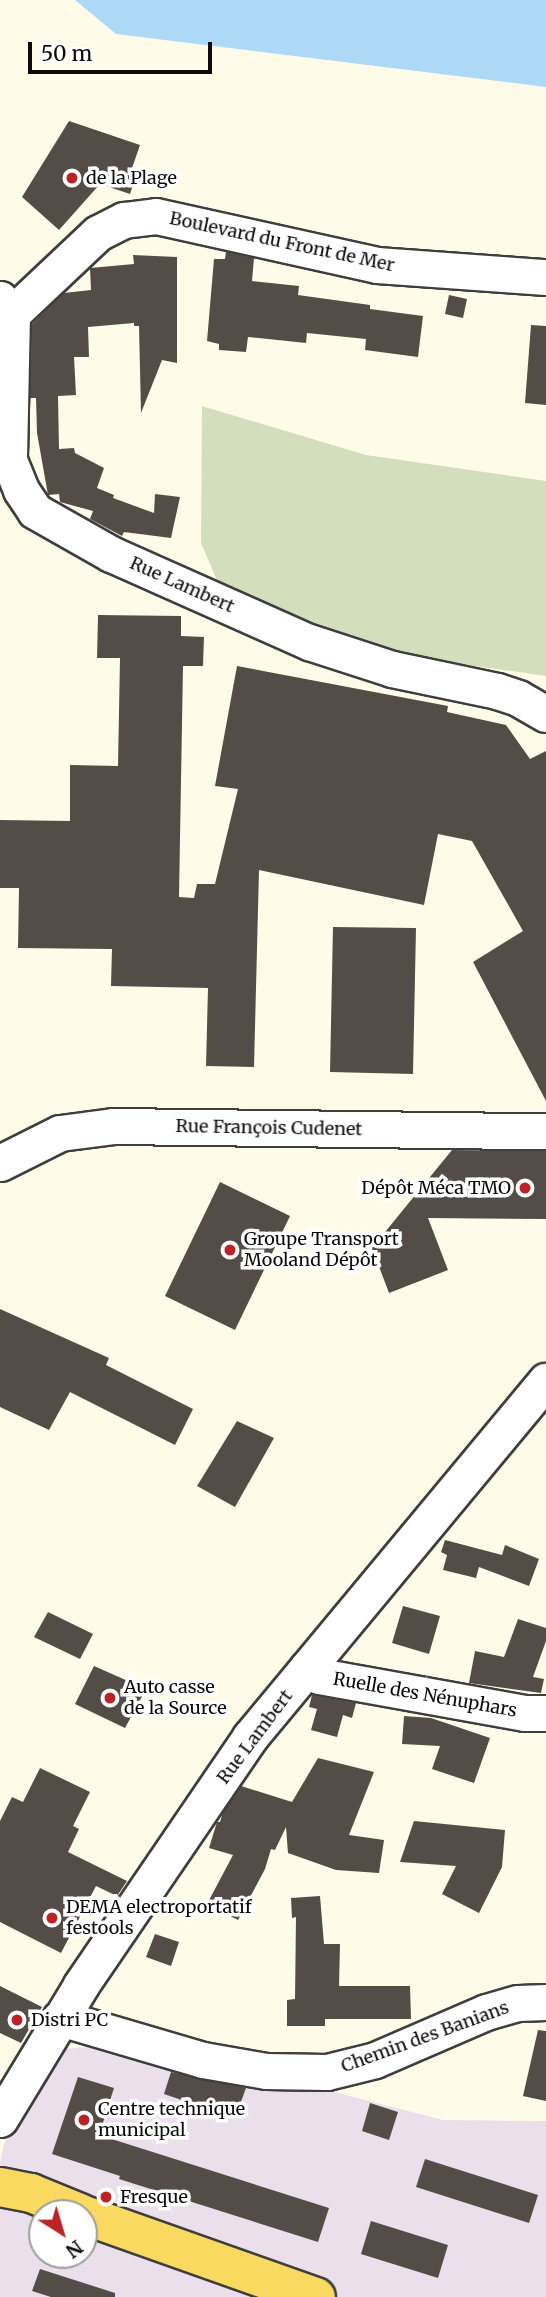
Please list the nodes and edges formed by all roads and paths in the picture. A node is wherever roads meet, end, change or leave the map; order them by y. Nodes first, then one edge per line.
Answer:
1 (546, 276) edge
2 (6, 307) edge
3 (546, 714) edge
4 (546, 1131) edge
5 (0, 1163) edge
6 (543, 1390) edge
7 (307, 1668) junction
8 (546, 1713) edge
9 (546, 2003) edge
10 (60, 2018) junction
11 (0, 2119) edge
12 (0, 2187) edge
13 (0, 2196) edge
14 (46, 2199) edge
15 (28, 2207) edge
16 (98, 2221) edge
17 (316, 2297) edge

1 - 2 street, Boulevard du Front de Mer
2 - 3 street, Rue Lambert
4 - 5 street, Rue François Cudenet
6 - 7 street, Rue Lambert
7 - 8 street, Ruelle des Nénuphars
7 - 10 street, Rue Lambert
9 - 10 street, Chemin des Banians
10 - 11 street, Rue Lambert
12 - 14 main road
13 - 15 main road
16 - 17 main road

